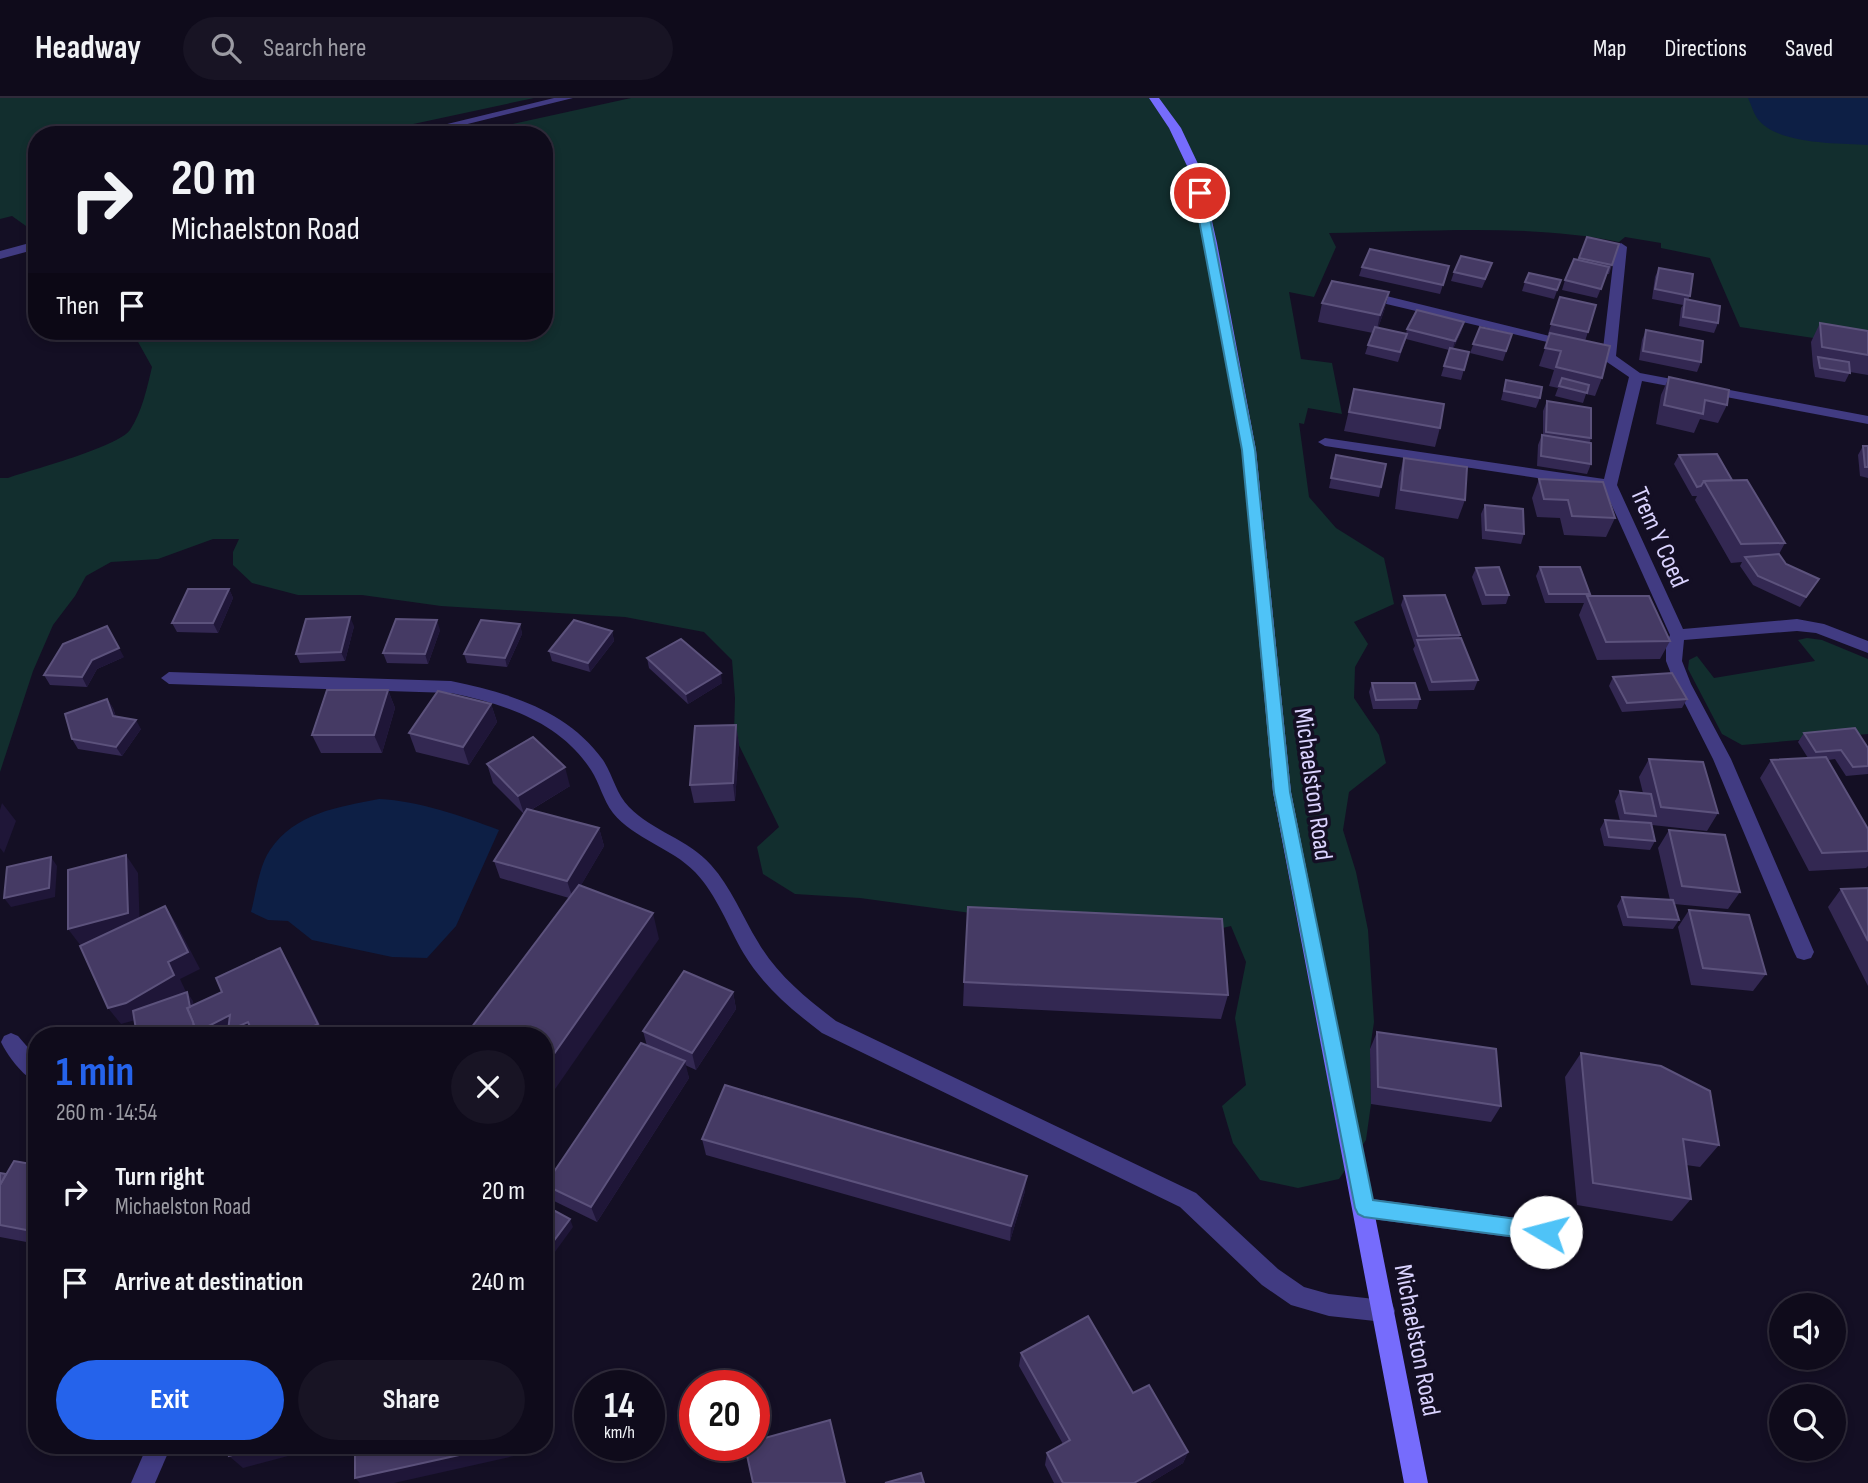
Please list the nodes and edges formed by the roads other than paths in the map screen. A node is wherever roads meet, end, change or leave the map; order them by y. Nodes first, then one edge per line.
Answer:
1 (568, 98) edge
2 (1154, 98) edge
3 (446, 126) edge
4 (28, 247) edge
5 (1621, 247) edge
6 (0, 255) edge
7 (1356, 292) edge
8 (1609, 357) junction
9 (1636, 376) junction
10 (1868, 420) edge
11 (1325, 442) dead end
12 (1610, 485) junction
13 (1678, 635) junction
14 (1868, 647) edge
15 (169, 678) dead end
16 (1804, 952) dead end
17 (11, 1042) dead end
18 (28, 1062) edge
19 (1364, 1208) junction
20 (1546, 1232) dead end
21 (1384, 1311) junction
22 (156, 1454) edge
23 (143, 1483) edge
24 (1416, 1483) edge

1 - 3 street
2 - 19 street, Michaelston Road
4 - 6 street
5 - 8 street
7 - 8 street
8 - 9 street
9 - 10 street
9 - 12 street, Trem Y Coed
11 - 12 street
12 - 13 street, Trem Y Coed
13 - 14 street
13 - 16 street
15 - 21 street
17 - 18 street
19 - 20 street
19 - 21 street, Michaelston Road
21 - 24 street, Michaelston Road
22 - 23 street

